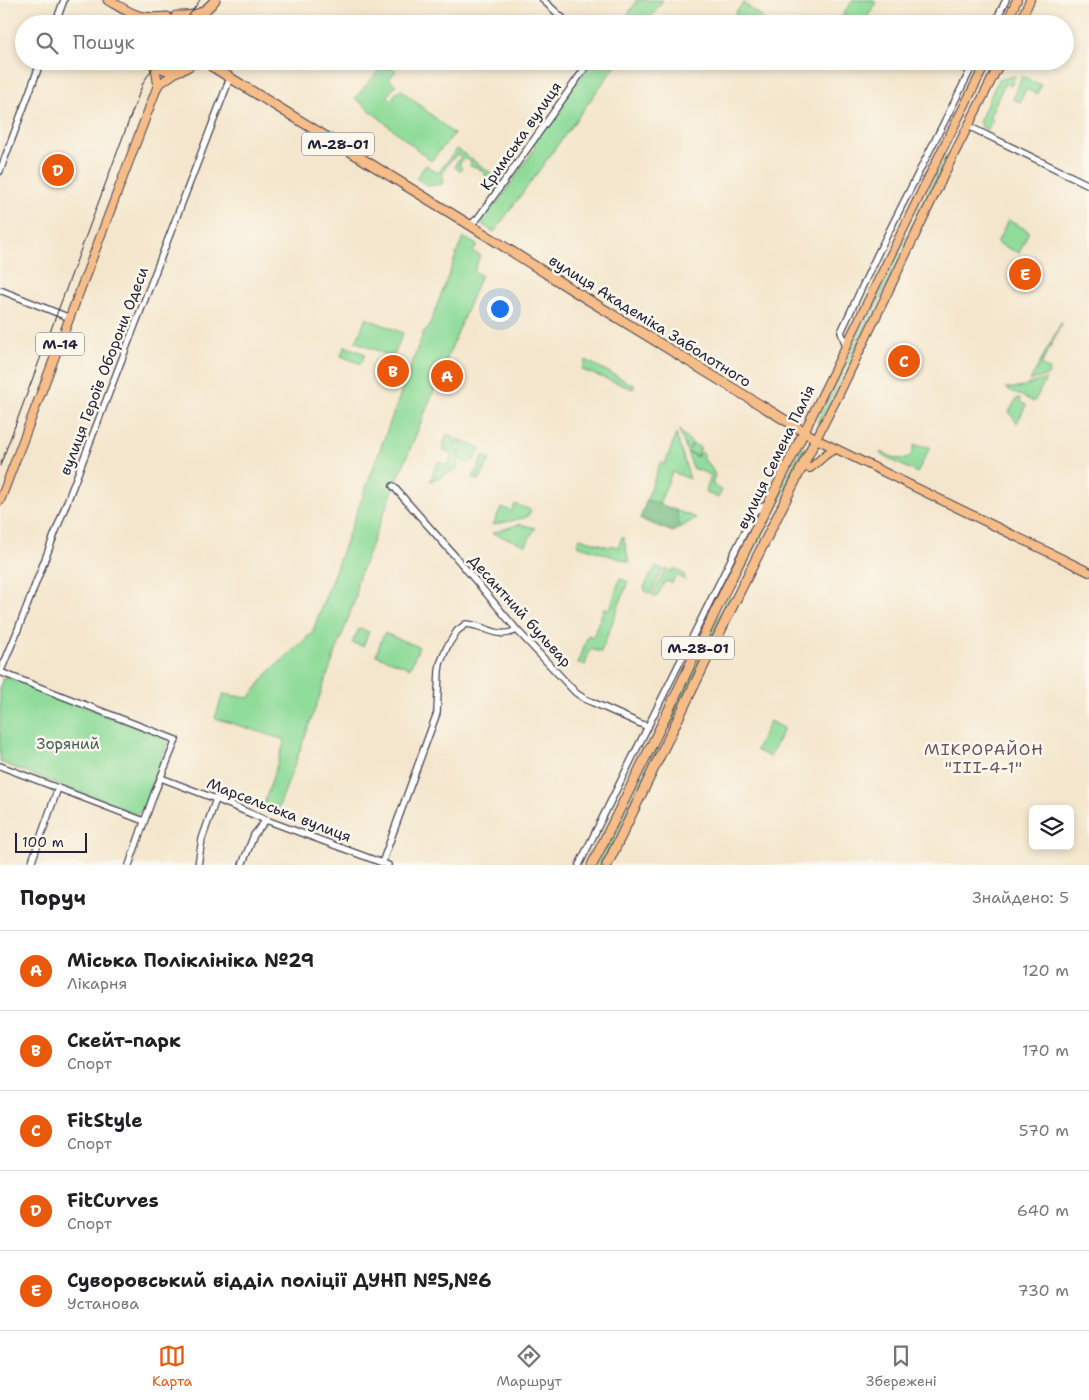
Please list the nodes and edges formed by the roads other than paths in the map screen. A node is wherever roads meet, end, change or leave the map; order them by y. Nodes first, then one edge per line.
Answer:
1 (64, 0) edge
2 (108, 0) edge
3 (215, 0) edge
4 (544, 0) edge
5 (1006, 0) edge
6 (1018, 0) edge
7 (1030, 0) edge
8 (205, 11) junction
9 (58, 15) edge
10 (133, 15) edge
11 (192, 15) edge
12 (204, 15) edge
13 (560, 15) edge
14 (998, 15) edge
15 (1010, 15) edge
16 (1023, 15) edge
17 (38, 70) edge
18 (156, 70) edge
19 (166, 70) edge
20 (183, 70) joint
21 (218, 70) edge
22 (584, 70) edge
23 (970, 70) edge
24 (982, 70) edge
25 (996, 70) edge
26 (230, 78) junction
27 (158, 85) junction
28 (968, 126) junction
29 (942, 150) junction
30 (953, 156) junction
31 (0, 171) edge
32 (1089, 185) edge
33 (470, 225) junction
34 (878, 253) junction
35 (889, 258) junction
36 (0, 290) edge
37 (70, 318) junction
38 (846, 346) junction
39 (804, 432) junction
40 (816, 439) junction
41 (836, 449) junction
42 (802, 467) junction
43 (393, 486) dead end
44 (0, 501) edge
45 (768, 503) junction
46 (1089, 572) edge
47 (726, 589) junction
48 (738, 595) junction
49 (517, 630) junction
50 (0, 672) edge
51 (648, 727) junction
52 (653, 742) junction
53 (664, 747) junction
54 (0, 766) edge
55 (161, 778) junction
56 (58, 788) junction
57 (216, 799) junction
58 (266, 820) junction
59 (144, 822) junction
60 (386, 864) edge
61 (30, 865) edge
62 (128, 865) edge
63 (198, 865) edge
64 (242, 865) edge
65 (580, 865) edge
66 (592, 865) edge
67 (607, 865) edge

1 - 9 street
2 - 10 highway
3 - 8 highway
4 - 13 street
5 - 14 street
6 - 15 main road
7 - 16 main road
8 - 11 highway
8 - 12 highway
17 - 31 street
18 - 27 main road
19 - 20 highway
20 - 27 main road
21 - 26 highway, вулиця Академіка Заболотного / М-28-01
22 - 33 street, Кримська вулиця
23 - 34 street
24 - 29 main road, вулиця Семена Палія
25 - 28 main road, вулиця Семена Палія
26 - 33 highway, вулиця Академіка Заболотного / М-28-01
26 - 50 street, вулиця Героїв Оборони Одеси
27 - 37 main road, М-14
28 - 30 main road, вулиця Семена Палія
28 - 32 street
29 - 30 main road
29 - 35 main road, вулиця Семена Палія
30 - 40 main road, вулиця Семена Палія
33 - 39 highway, вулиця Академіка Заболотного / М-28-01
34 - 35 street
34 - 38 street
35 - 38 main road, вулиця Семена Палія
36 - 37 street
37 - 44 main road, М-14
38 - 39 main road, вулиця Семена Палія
39 - 40 highway, вулиця Академіка Заболотного / М-28-01
39 - 45 highway, вулиця Семена Палія / М-28-01
40 - 41 main road, вулиця Академіка Заболотного
40 - 42 highway, вулиця Семена Палія / М-28-01
41 - 42 main road
41 - 46 main road, вулиця Академіка Заболотного
42 - 48 highway, вулиця Семена Палія / М-28-01
43 - 49 street, Десантний бульвар
45 - 47 highway, вулиця Семена Палія / М-28-01
45 - 51 street
47 - 48 highway
47 - 52 highway, вулиця Семена Палія / М-28-01
48 - 53 highway, вулиця Семена Палія / М-28-01
49 - 51 street, Десантний бульвар
49 - 60 street
50 - 55 street
51 - 65 street
52 - 53 highway
52 - 66 highway, вулиця Семена Палія / М-28-01
53 - 67 highway, вулиця Семена Палія / М-28-01
54 - 56 street
55 - 57 street, Марсельська вулиця
55 - 59 street
56 - 59 street
56 - 61 street
57 - 58 street, Марсельська вулиця
57 - 63 street
58 - 60 street, Марсельська вулиця
58 - 64 street
59 - 62 street

